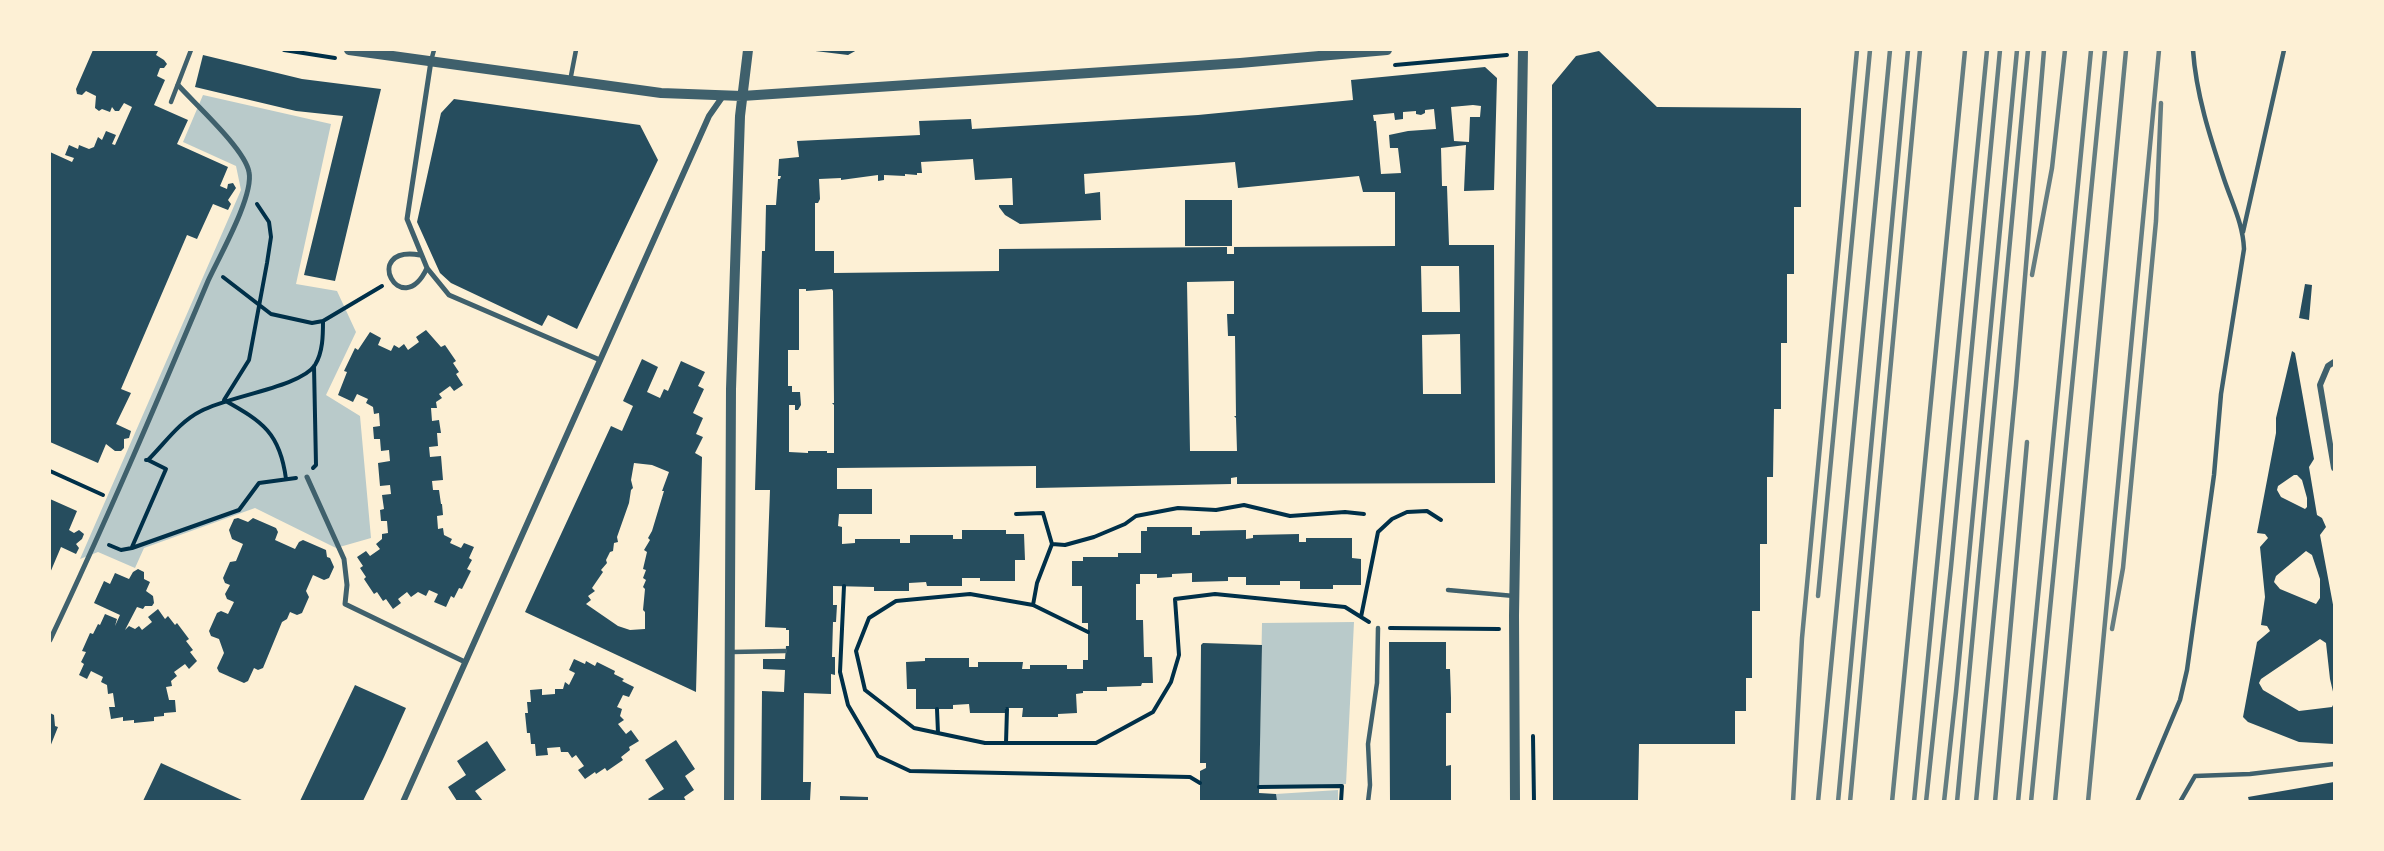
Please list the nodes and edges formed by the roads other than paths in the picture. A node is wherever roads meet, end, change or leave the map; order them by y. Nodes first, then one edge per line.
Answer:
1 (191, 50) edge
2 (349, 50) edge
3 (434, 50) edge
4 (576, 50) edge
5 (748, 50) edge
6 (1387, 50) edge
7 (1523, 50) edge
8 (2193, 50) edge
9 (2284, 50) edge
10 (431, 61) junction
11 (570, 81) junction
12 (178, 85) junction
13 (723, 96) junction
14 (742, 96) junction
15 (171, 102) dead end
16 (2243, 232) junction
17 (420, 255) junction
18 (427, 268) junction
19 (600, 360) junction
20 (2331, 364) edge
21 (2334, 468) edge
22 (307, 477) road end
23 (1448, 590) dead end
24 (1514, 596) junction
25 (1378, 628) road end
26 (50, 640) edge
27 (785, 651) dead end
28 (729, 652) junction
29 (465, 662) junction
30 (2334, 764) edge
31 (403, 801) edge
32 (729, 801) edge
33 (1368, 801) edge
34 (1515, 801) edge
35 (2138, 801) edge
36 (2180, 801) edge

1 - 12 lane
2 - 10 street
3 - 10 lane
4 - 11 lane
5 - 14 street
6 - 14 street
7 - 24 street
8 - 16 lane
9 - 16 lane
10 - 11 street
10 - 17 street
11 - 13 street
12 - 15 lane
12 - 26 street
13 - 14 street
13 - 19 street
14 - 28 street
16 - 35 lane
17 - 18 street
17 - 18 street
18 - 19 street
19 - 29 street
20 - 21 street
22 - 29 street
23 - 24 lane
24 - 34 street
25 - 33 lane
27 - 28 lane
28 - 32 street
29 - 31 street
30 - 36 lane

